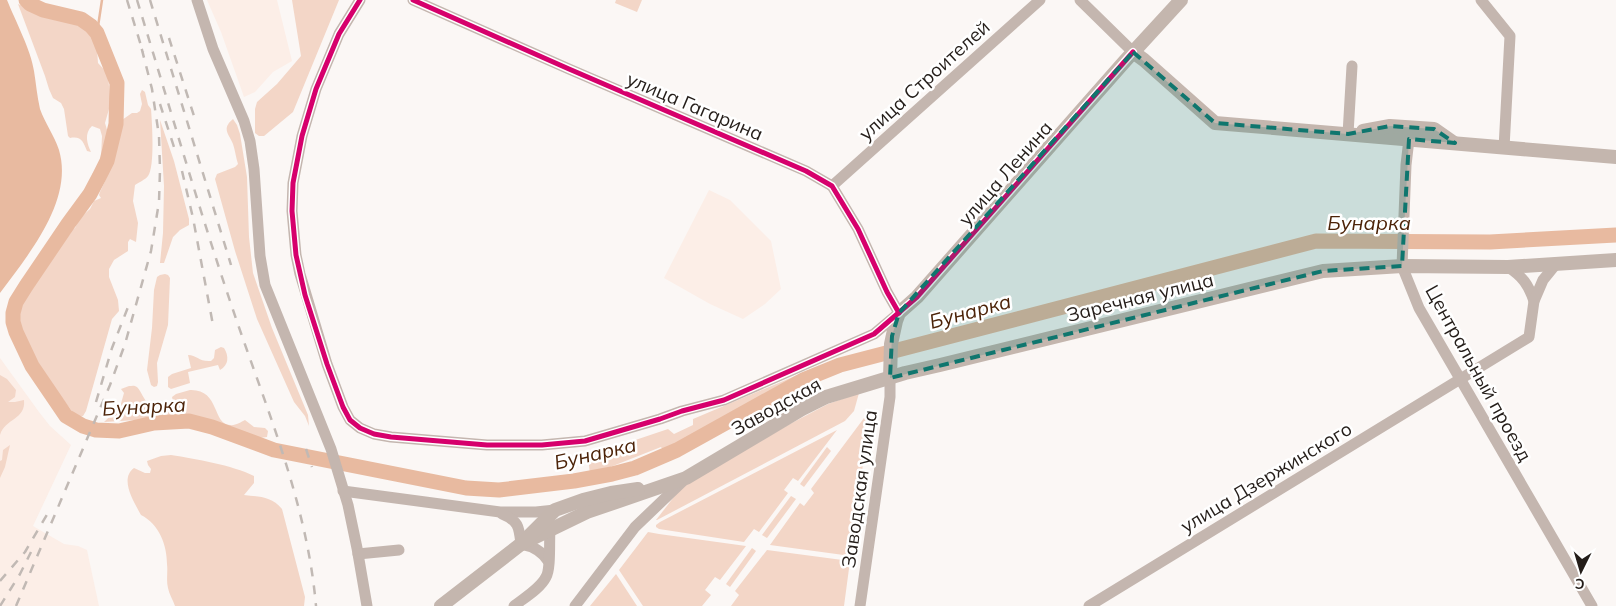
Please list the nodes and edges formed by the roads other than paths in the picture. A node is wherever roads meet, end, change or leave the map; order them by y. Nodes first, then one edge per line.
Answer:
1 (197, 0) edge
2 (360, 0) edge
3 (413, 0) edge
4 (1040, 0) edge
5 (1080, 0) edge
6 (1182, 0) edge
7 (1481, 0) edge
8 (1133, 52) junction
9 (1352, 66) dead end
10 (1348, 134) junction
11 (1409, 140) junction
12 (1455, 143) junction
13 (1504, 148) junction
14 (1616, 157) edge
15 (832, 186) junction
16 (1402, 260) junction
17 (1616, 260) edge
18 (1556, 264) junction
19 (1508, 267) junction
20 (1534, 301) junction
21 (899, 313) junction
22 (890, 372) junction
23 (1460, 378) junction
24 (686, 478) junction
25 (343, 491) junction
26 (555, 510) junction
27 (586, 510) junction
28 (500, 512) junction
29 (550, 530) junction
30 (521, 544) junction
31 (398, 550) dead end
32 (358, 554) junction
33 (548, 561) junction
34 (367, 606) edge
35 (441, 606) edge
36 (514, 606) edge
37 (575, 606) edge
38 (860, 606) edge
39 (1089, 606) edge
40 (1592, 606) edge

1 - 25 street
2 - 21 street
3 - 15 street, улица Гагарина
4 - 15 street, улица Строителей
5 - 8 street
6 - 8 main road, улица Ленина
7 - 13 street
8 - 10 main road
8 - 21 main road, улица Ленина
9 - 10 street
10 - 11 main road
10 - 12 main road
11 - 12 main road
11 - 16 street, Центральный проезд
12 - 13 main road
13 - 14 main road
15 - 21 street, улица Гагарина
16 - 19 main road
16 - 22 main road, Заречная улица
16 - 23 street, Центральный проезд
17 - 18 main road
18 - 19 main road
18 - 20 street
19 - 20 street
20 - 23 street, улица Дзержинского
21 - 22 main road
22 - 24 main road, Заводская
22 - 38 street, Заводская улица
23 - 39 street, улица Дзержинского
23 - 40 street, Центральный проезд
24 - 27 main road, Заводская
24 - 37 street
25 - 28 street
25 - 32 street
26 - 27 main road
26 - 28 street
26 - 30 main road
27 - 29 main road
28 - 30 street
29 - 30 main road
29 - 33 street
30 - 33 street
30 - 35 main road
31 - 32 street
32 - 34 street
33 - 36 street

